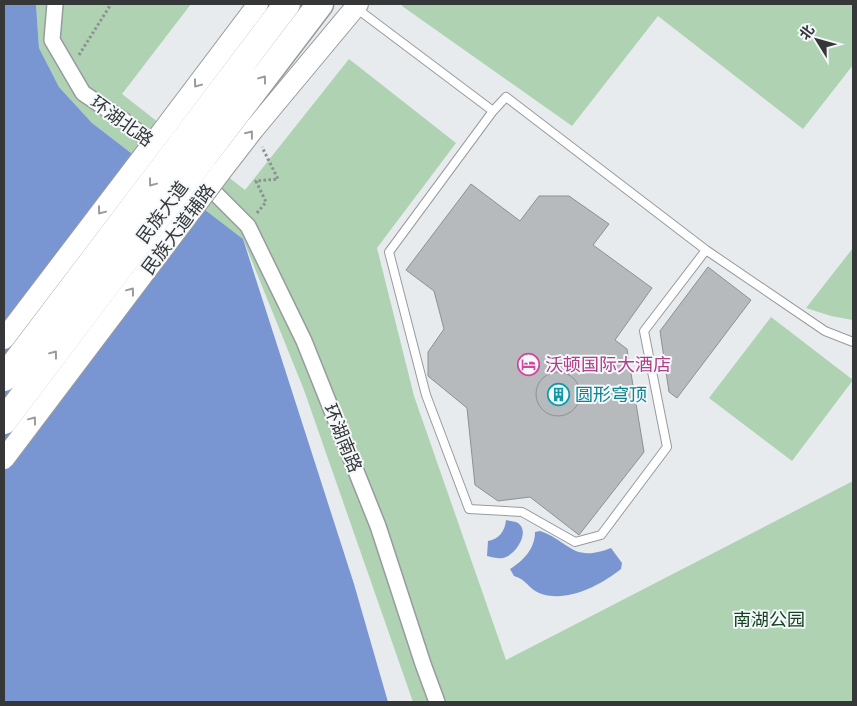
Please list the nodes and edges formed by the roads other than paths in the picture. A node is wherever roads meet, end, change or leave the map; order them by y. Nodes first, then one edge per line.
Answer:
1 (55, 4) edge
2 (258, 4) edge
3 (287, 4) edge
4 (320, 4) edge
5 (355, 5) edge
6 (493, 111) junction
7 (172, 137) junction
8 (211, 166) junction
9 (214, 192) joint
10 (706, 250) junction
11 (4, 339) edge
12 (853, 342) edge
13 (4, 378) edge
14 (4, 421) edge
15 (4, 459) edge
16 (437, 702) edge

1 - 9 street, 环湖北路
2 -> 7 street
3 - 7 highway, 民族大道
8 -> 4 highway, 民族大道
5 - 6 lane
8 -> 5 street, 民族大道辅路
6 - 10 lane
6 - 10 lane
7 -> 11 street, bridge
7 -> 13 highway, 民族大道, bridge
14 -> 8 highway, 民族大道, bridge
15 -> 8 street, 民族大道辅路, bridge
9 - 16 street, 环湖南路
10 - 12 lane

